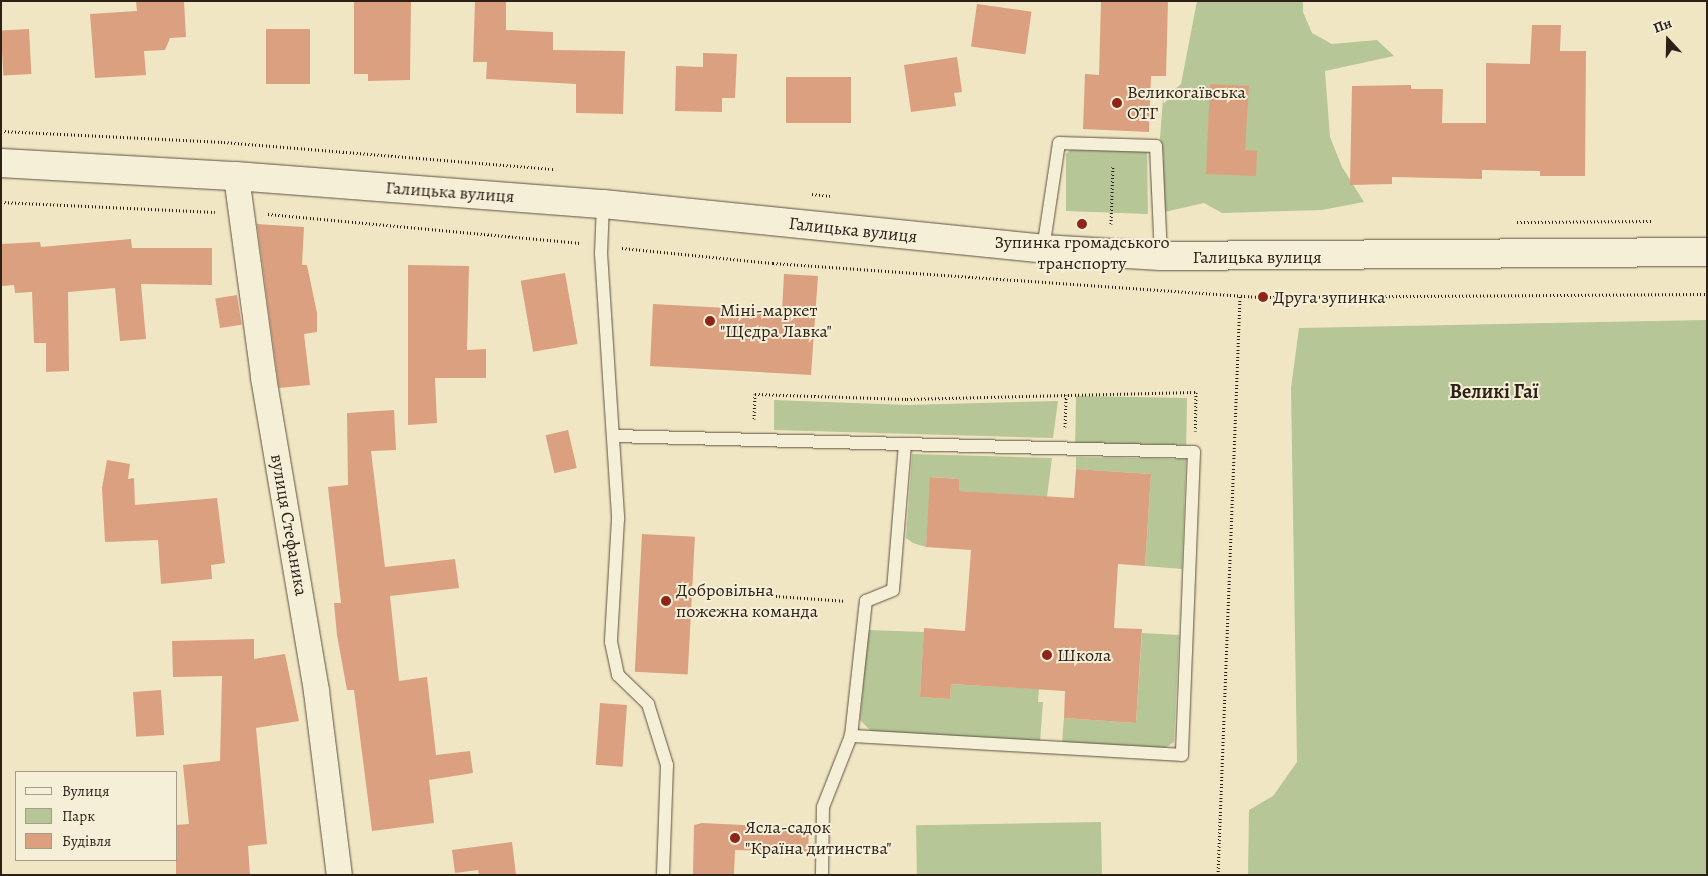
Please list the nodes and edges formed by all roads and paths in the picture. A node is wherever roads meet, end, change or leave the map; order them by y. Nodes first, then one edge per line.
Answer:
1 (1, 131) edge
2 (1114, 145) junction
3 (1, 163) edge
4 (559, 169) dead end
5 (236, 176) junction
6 (803, 193) dead end
7 (832, 196) dead end
8 (603, 204) junction
9 (1659, 221) dead end
10 (1512, 222) dead end
11 (1101, 225) dead end
12 (1111, 225) junction
13 (1157, 226) junction
14 (1043, 249) junction
15 (1707, 252) edge
16 (1161, 256) junction
17 (1240, 296) dead end
18 (1066, 395) junction
19 (614, 436) junction
20 (754, 440) junction
21 (905, 445) junction
22 (1064, 448) junction
23 (1194, 452) junction
24 (692, 590) dead end
25 (854, 602) dead end
26 (851, 736) junction
27 (339, 875) edge
28 (663, 875) edge
29 (822, 875) edge
30 (1218, 875) edge

1 - 4 path
2 - 12 path
2 - 13 lane
2 - 14 lane
3 - 5 street, Галицька вулиця
5 - 8 street, Галицька вулиця
5 - 27 street, вулиця Стефаника
6 - 7 path
8 - 14 street, Галицька вулиця
8 - 19 lane
9 - 10 path
11 - 12 path
12 - 13 path
13 - 16 lane
14 - 16 street, Галицька вулиця
15 - 16 street, Галицька вулиця
17 - 30 path
18 - 20 path
18 - 22 path
18 - 23 path
19 - 20 lane
19 - 28 lane
20 - 21 lane
21 - 22 lane
21 - 26 lane
22 - 23 lane
23 - 26 lane
24 - 25 path
26 - 29 lane

